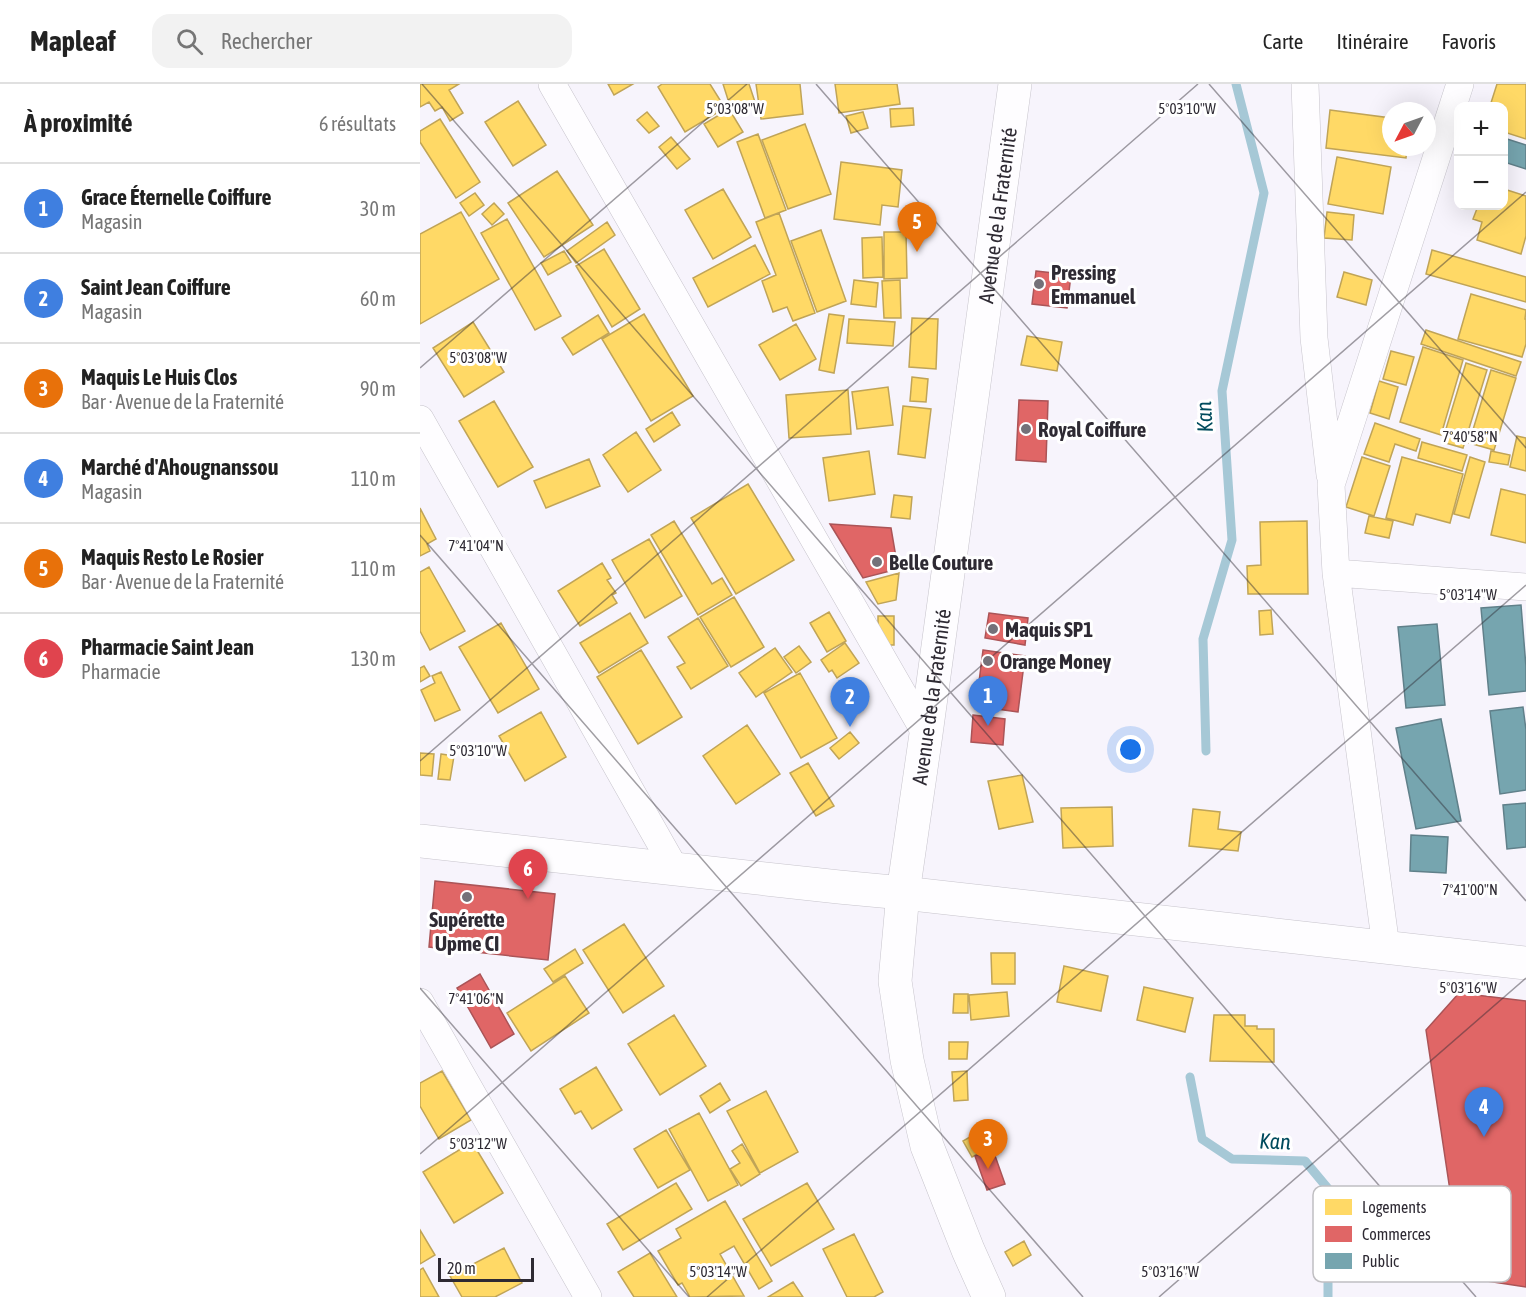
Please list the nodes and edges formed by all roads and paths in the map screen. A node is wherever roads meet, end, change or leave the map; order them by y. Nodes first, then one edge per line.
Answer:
1 (552, 84) edge
2 (1015, 84) edge
3 (1305, 84) edge
4 (1460, 84) edge
5 (420, 419) edge
6 (1331, 485) junction
7 (1336, 573) junction
8 (1526, 587) edge
9 (926, 734) junction
10 (420, 841) edge
11 (675, 869) junction
12 (903, 893) junction
13 (1386, 947) junction
14 (1526, 963) edge
15 (420, 1002) edge
16 (588, 1297) edge
17 (989, 1297) edge

1 - 9 street
2 - 9 street, Avenue de la Fraternité
3 - 6 street
4 - 6 street
5 - 11 street
6 - 7 street
7 - 8 street
7 - 13 street
9 - 12 street, Avenue de la Fraternité
10 - 11 street
11 - 12 street
12 - 13 street
12 - 17 street, Avenue de la Fraternité
13 - 14 street
15 - 16 street

